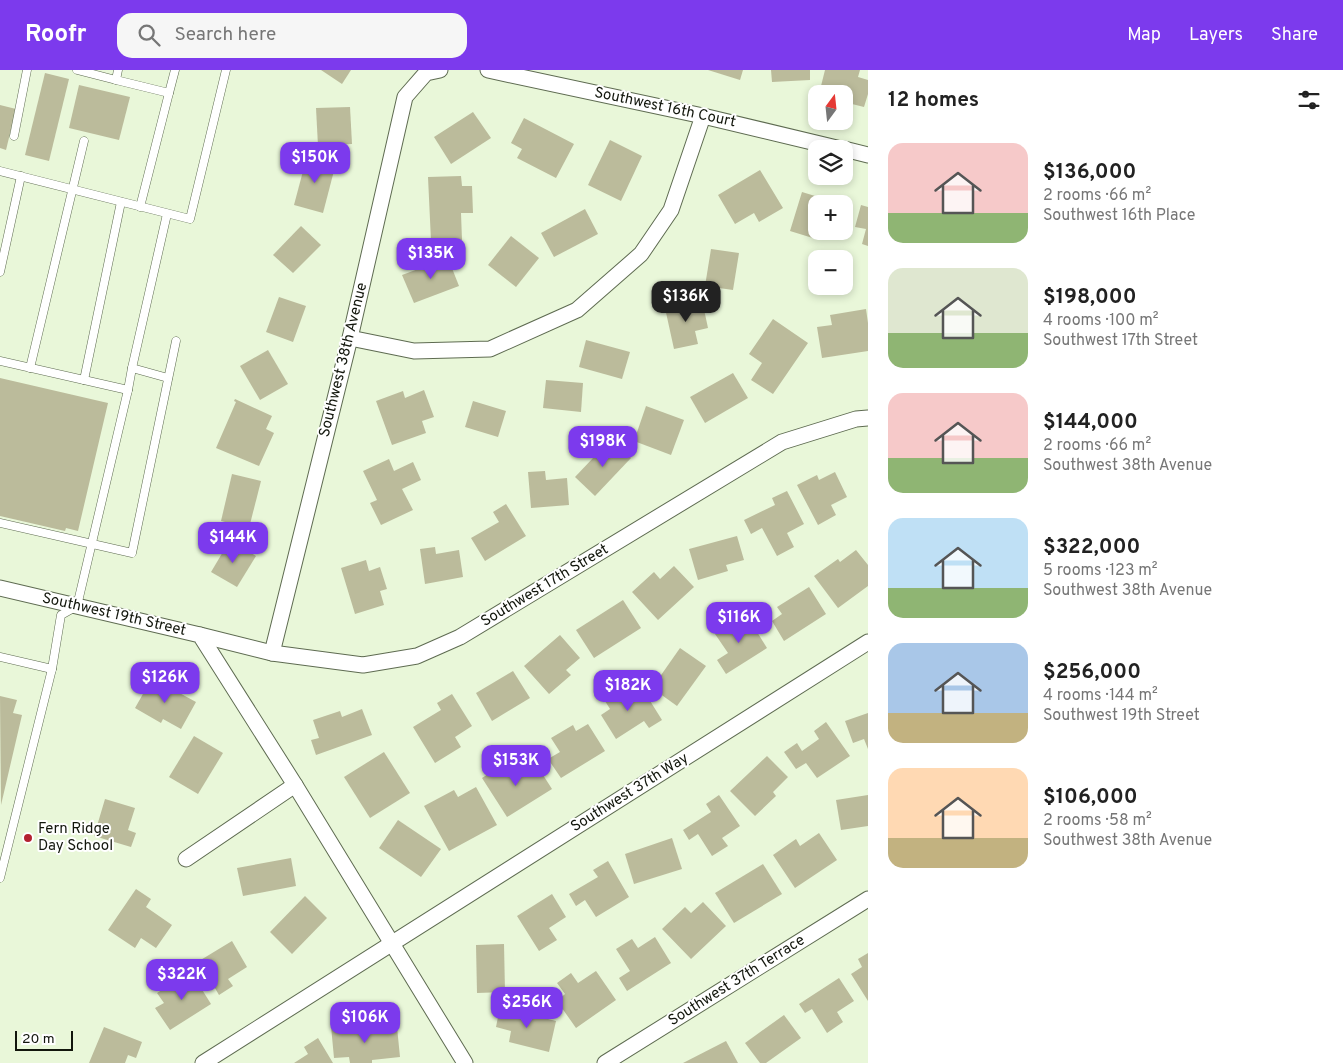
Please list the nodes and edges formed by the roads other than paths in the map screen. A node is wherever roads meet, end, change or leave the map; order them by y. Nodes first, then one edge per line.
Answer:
1 (27, 70) edge
2 (77, 70) edge
3 (118, 70) edge
4 (175, 70) edge
5 (226, 70) edge
6 (488, 70) edge
7 (433, 72) edge
8 (116, 80) junction
9 (169, 93) junction
10 (703, 116) junction
11 (14, 136) dead end
12 (84, 141) dead end
13 (808, 141) edge
14 (853, 152) edge
15 (868, 155) edge
16 (0, 171) edge
17 (21, 176) junction
18 (71, 190) junction
19 (121, 202) junction
20 (140, 207) junction
21 (167, 214) junction
22 (0, 272) edge
23 (350, 338) junction
24 (176, 341) dead end
25 (0, 362) edge
26 (30, 368) junction
27 (132, 368) junction
28 (168, 378) junction
29 (84, 380) junction
30 (128, 390) junction
31 (868, 418) edge
32 (0, 523) edge
33 (91, 545) junction
34 (0, 588) edge
35 (77, 606) junction
36 (200, 635) junction
37 (868, 642) edge
38 (272, 653) junction
39 (0, 657) edge
40 (52, 669) junction
41 (295, 785) junction
42 (186, 859) dead end
43 (0, 878) edge
44 (868, 899) edge
45 (391, 943) junction
46 (203, 1063) edge
47 (464, 1063) edge
48 (605, 1063) edge

1 - 11 lane
2 - 8 lane
3 - 8 lane
4 - 9 lane
5 - 21 lane
6 - 10 street, Southwest 16th Court
7 - 23 street, Southwest 38th Avenue
8 - 9 lane
9 - 20 lane
10 - 13 street, Southwest 16th Court
10 - 23 street
12 - 18 lane
14 - 15 street, Southwest 16th Court
16 - 17 lane
17 - 18 lane
17 - 22 lane
18 - 19 lane
18 - 26 lane
19 - 20 lane
19 - 29 lane
20 - 21 lane
21 - 27 lane
23 - 38 street, Southwest 38th Avenue
24 - 28 lane
25 - 26 lane
26 - 29 lane
27 - 28 lane
27 - 30 lane
28 - 33 lane
29 - 30 lane
30 - 33 lane
31 - 38 street, Southwest 17th Street
32 - 33 lane
33 - 35 lane
34 - 35 street, Southwest 19th Street
35 - 36 street, Southwest 19th Street
35 - 40 lane
36 - 38 street, Southwest 17th Street
36 - 41 street, Southwest 19th Street
37 - 45 street, Southwest 37th Way
39 - 40 lane
40 - 43 lane
41 - 42 street
41 - 45 street, Southwest 19th Street
44 - 48 street, Southwest 37th Terrace
45 - 46 street
45 - 47 street, Southwest 19th Street

